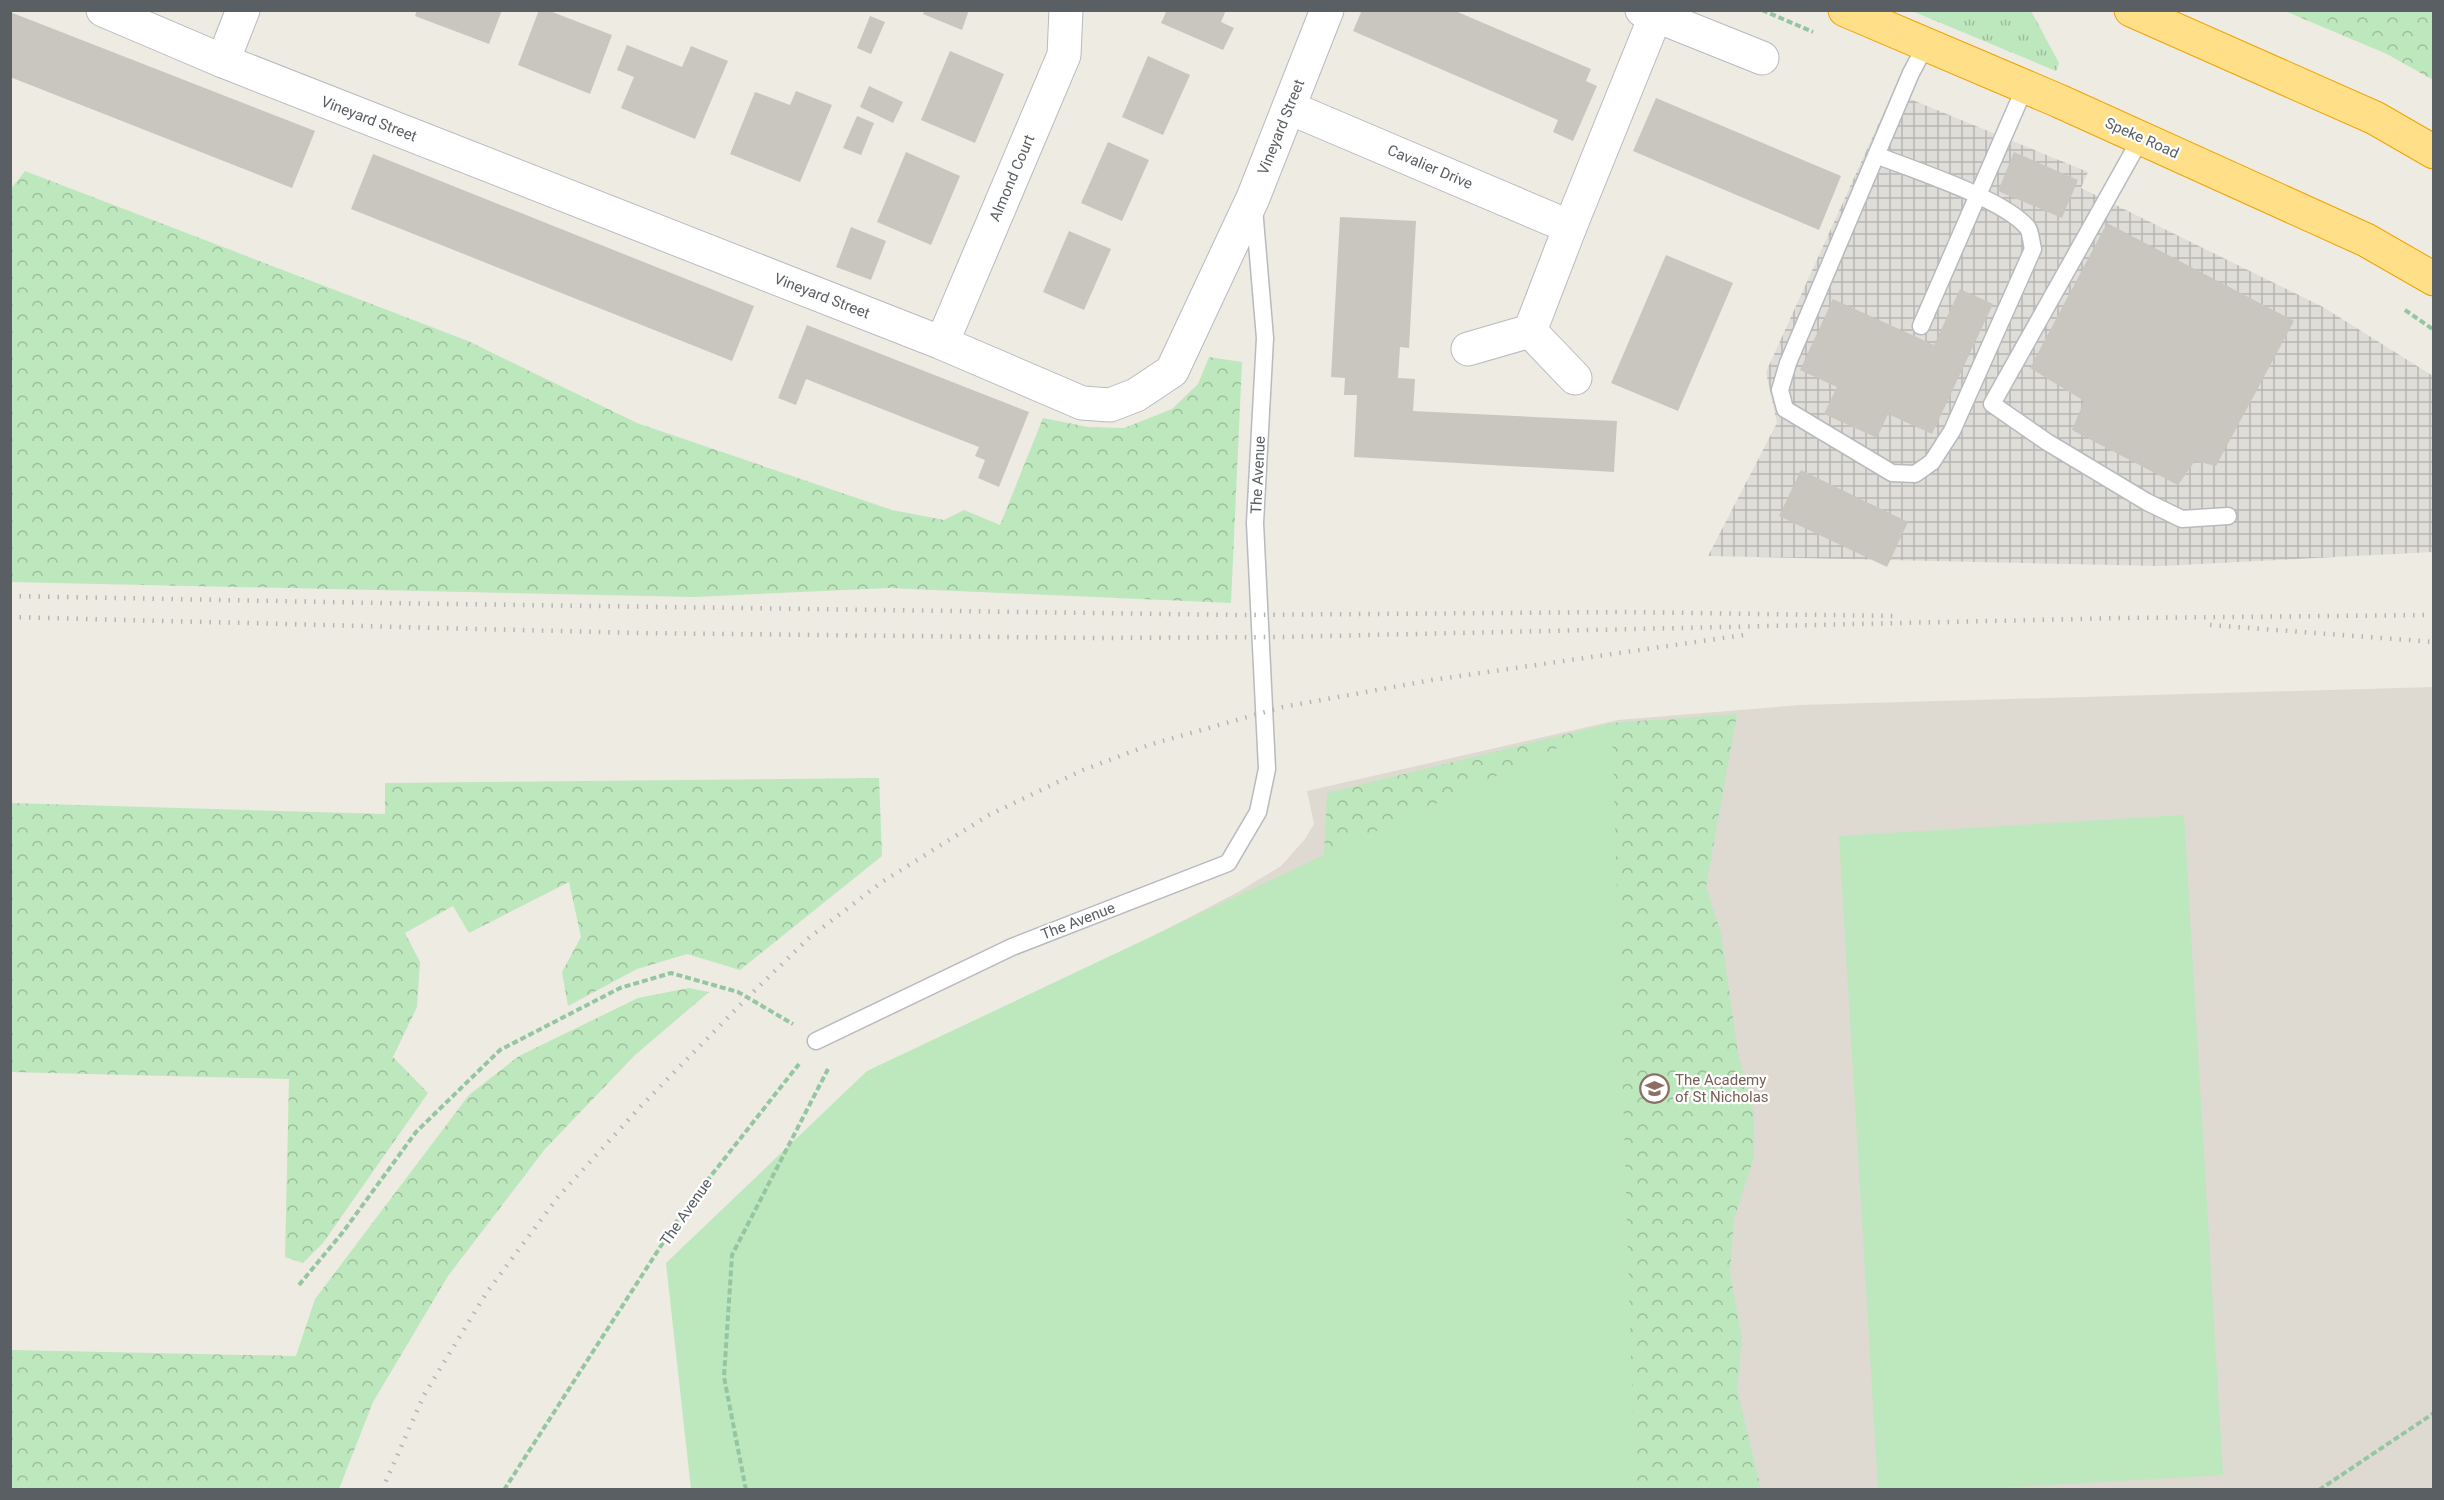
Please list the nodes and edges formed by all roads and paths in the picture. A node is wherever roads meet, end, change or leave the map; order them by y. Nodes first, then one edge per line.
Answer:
1 (103, 10) edge
2 (243, 10) edge
3 (1065, 10) edge
4 (1327, 10) edge
5 (1845, 10) edge
6 (2131, 10) edge
7 (1648, 14) edge
8 (1926, 45) junction
9 (1762, 57) dead end
10 (223, 62) junction
11 (2025, 87) junction
12 (1290, 108) junction
13 (2141, 138) junction
14 (2433, 152) edge
15 (1876, 155) junction
16 (1978, 196) junction
17 (1253, 198) junction
18 (1570, 227) junction
19 (2433, 279) edge
20 (1921, 326) dead end
21 (1530, 331) junction
22 (942, 343) junction
23 (1468, 349) dead end
24 (1575, 378) dead end
25 (2228, 516) dead end
26 (852, 1024) junction
27 (816, 1041) junction
28 (299, 1285) dead end
29 (2433, 1413) edge
30 (504, 1490) edge
31 (746, 1490) edge
32 (2319, 1490) edge

1 - 10 street, Vineyard Street
2 - 10 street
3 - 22 street, Almond Court
4 - 12 street, Vineyard Street
5 - 8 highway, Speke Road
6 - 14 highway
7 - 9 street
7 - 18 street
8 - 11 highway, Speke Road
8 - 15 lane
10 - 22 street, Vineyard Street
11 - 13 highway, Speke Road
11 - 16 lane
12 - 17 street, Vineyard Street
12 - 18 street, Cavalier Drive
13 - 19 highway, Speke Road
13 - 25 lane
15 - 16 lane
15 - 16 lane
16 - 20 lane
17 - 22 street, Vineyard Street
17 - 26 lane, The Avenue
18 - 21 street
21 - 23 street
21 - 24 street
26 - 27 lane, The Avenue
26 - 31 path
27 - 28 path
27 - 30 path, The Avenue
29 - 32 path

